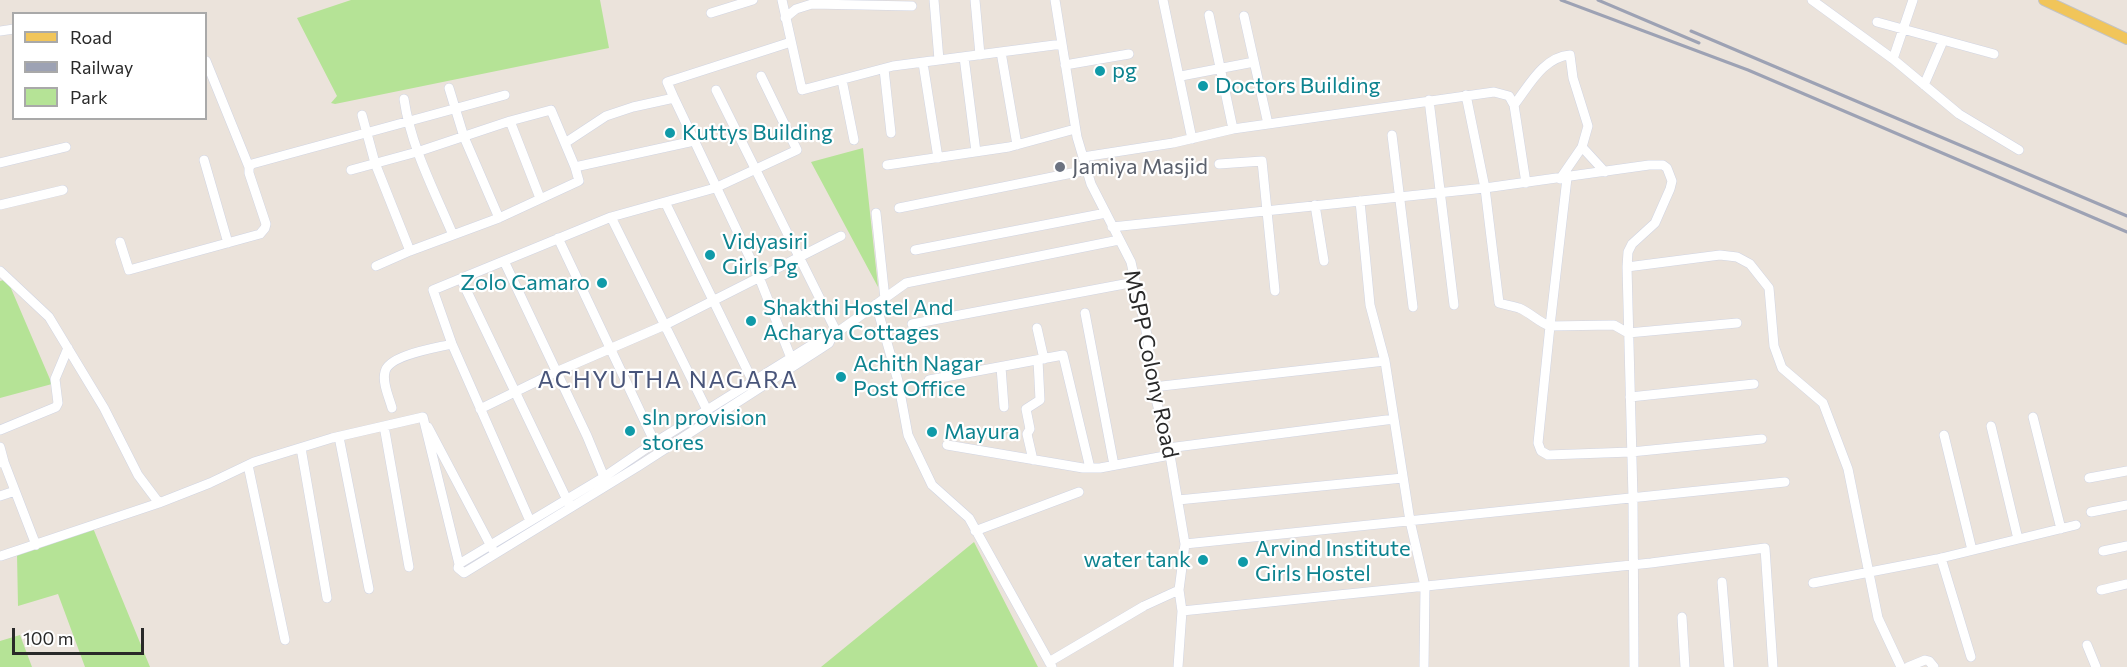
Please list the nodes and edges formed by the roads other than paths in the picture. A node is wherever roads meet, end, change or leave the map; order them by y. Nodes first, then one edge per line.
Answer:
1 (753, 0) edge
2 (934, 0) edge
3 (975, 0) edge
4 (1055, 0) edge
5 (1163, 0) edge
6 (1812, 0) edge
7 (1913, 0) edge
8 (2044, 0) edge
9 (781, 1) edge
10 (912, 6) dead end
11 (711, 13) dead end
12 (1209, 15) dead end
13 (1244, 16) dead end
14 (785, 18) junction
15 (1877, 22) dead end
16 (1902, 30) junction
17 (2127, 39) edge
18 (1943, 41) junction
19 (791, 42) junction
20 (1062, 44) junction
21 (1001, 52) junction
22 (1129, 54) dead end
23 (1994, 54) dead end
24 (980, 55) junction
25 (964, 57) junction
26 (1893, 59) junction
27 (939, 60) junction
28 (1254, 62) junction
29 (207, 63) edge
30 (923, 63) junction
31 (1065, 64) junction
32 (1220, 68) junction
33 (884, 69) junction
34 (761, 76) dead end
35 (1181, 76) junction
36 (842, 80) junction
37 (1924, 85) junction
38 (448, 88) dead end
39 (716, 90) dead end
40 (505, 94) dead end
41 (1466, 95) junction
42 (674, 98) junction
43 (404, 99) dead end
44 (1430, 100) junction
45 (1514, 105) junction
46 (455, 109) junction
47 (362, 116) dead end
48 (510, 121) junction
49 (408, 122) junction
50 (1268, 124) junction
51 (1076, 129) junction
52 (1233, 129) junction
53 (367, 133) junction
54 (891, 133) dead end
55 (1392, 135) dead end
56 (464, 136) junction
57 (1192, 139) junction
58 (854, 140) dead end
59 (694, 141) junction
60 (565, 142) junction
61 (1017, 145) junction
62 (66, 147) dead end
63 (1582, 147) junction
64 (2019, 150) dead end
65 (417, 152) junction
66 (976, 152) junction
67 (1083, 157) junction
68 (938, 158) junction
69 (204, 160) dead end
70 (0, 163) edge
71 (375, 163) junction
72 (1219, 164) dead end
73 (887, 165) dead end
74 (249, 167) junction
75 (575, 167) junction
76 (351, 170) dead end
77 (756, 170) junction
78 (1087, 170) junction
79 (1605, 172) junction
80 (1563, 178) junction
81 (1526, 183) junction
82 (716, 188) junction
83 (1485, 188) junction
84 (63, 190) dead end
85 (1440, 192) junction
86 (1400, 196) junction
87 (540, 198) junction
88 (1360, 201) junction
89 (666, 202) junction
90 (0, 205) edge
91 (1315, 205) junction
92 (899, 208) dead end
93 (1267, 210) junction
94 (876, 213) dead end
95 (1106, 213) junction
96 (611, 217) junction
97 (499, 218) junction
98 (1112, 227) junction
99 (453, 235) junction
100 (841, 236) dead end
101 (558, 238) junction
102 (1119, 240) junction
103 (120, 242) dead end
104 (228, 243) junction
105 (915, 250) dead end
106 (410, 251) junction
107 (799, 258) junction
108 (504, 261) junction
109 (1324, 261) dead end
110 (376, 266) dead end
111 (1626, 267) junction
112 (0, 271) edge
113 (759, 277) junction
114 (461, 279) junction
115 (1135, 282) junction
116 (1275, 291) dead end
117 (713, 300) junction
118 (880, 301) junction
119 (1454, 305) dead end
120 (1413, 307) dead end
121 (1085, 313) dead end
122 (1737, 323) dead end
123 (912, 324) dead end
124 (665, 325) junction
125 (1550, 326) junction
126 (1037, 328) dead end
127 (1628, 333) junction
128 (834, 335) junction
129 (452, 344) junction
130 (68, 348) junction
131 (610, 348) junction
132 (791, 358) junction
133 (1041, 360) junction
134 (1385, 361) junction
135 (1001, 367) junction
136 (556, 372) junction
137 (929, 380) dead end
138 (1754, 384) dead end
139 (755, 385) junction
140 (1153, 387) junction
141 (516, 393) junction
142 (1630, 397) junction
143 (1004, 407) dead end
144 (392, 408) dead end
145 (480, 409) junction
146 (707, 410) junction
147 (423, 417) junction
148 (2033, 417) dead end
149 (1394, 419) junction
150 (384, 426) junction
151 (1991, 426) dead end
152 (0, 430) edge
153 (1944, 435) dead end
154 (339, 436) junction
155 (1762, 439) dead end
156 (654, 443) junction
157 (947, 445) dead end
158 (0, 447) edge
159 (301, 448) junction
160 (661, 452) junction
161 (1169, 452) junction
162 (1631, 452) junction
163 (1033, 460) junction
164 (2, 463) edge
165 (248, 465) junction
166 (1114, 465) junction
167 (1090, 468) junction
168 (2127, 471) edge
169 (604, 477) junction
170 (1403, 478) junction
171 (2089, 478) dead end
172 (1785, 482) dead end
173 (15, 490) junction
174 (1079, 492) dead end
175 (0, 496) edge
176 (1633, 498) junction
177 (1178, 500) junction
178 (159, 503) junction
179 (569, 503) junction
180 (2127, 505) edge
181 (2091, 512) dead end
182 (530, 521) junction
183 (1410, 521) junction
184 (2076, 525) dead end
185 (2061, 529) junction
186 (975, 531) junction
187 (2018, 539) junction
188 (36, 544) junction
189 (1185, 544) junction
190 (2127, 546) edge
191 (493, 550) junction
192 (1972, 550) junction
193 (2103, 551) dead end
194 (1, 556) edge
195 (1941, 558) junction
196 (1633, 565) junction
197 (409, 567) dead end
198 (1868, 571) junction
199 (1722, 582) dead end
200 (1813, 583) dead end
201 (2127, 584) edge
202 (1425, 586) junction
203 (369, 589) dead end
204 (1179, 590) junction
205 (2101, 590) dead end
206 (327, 598) dead end
207 (1182, 611) junction
208 (1682, 617) dead end
209 (285, 640) dead end
210 (2086, 645) dead end
211 (1971, 657) dead end
212 (1050, 664) edge
213 (1178, 667) edge
214 (1186, 667) edge
215 (1425, 667) edge
216 (1634, 667) edge
217 (1685, 667) edge
218 (1729, 667) edge
219 (1773, 667) edge
220 (1901, 667) edge
221 (1908, 667) edge
222 (1934, 667) edge
223 (2096, 667) edge

1 - 11 street
2 - 27 street
3 - 24 street
4 - 20 street, MSPP Colony Road
5 - 35 street
6 - 26 street
7 - 16 street
8 - 17 main road
9 - 14 street
10 - 14 street
12 - 32 street
13 - 28 street
14 - 19 street
15 - 16 street
16 - 18 street
16 - 26 street
18 - 23 street
18 - 37 street
19 - 36 street
19 - 42 street
20 - 21 street
20 - 31 street, MSPP Colony Road
21 - 24 street
21 - 61 street
22 - 31 street
24 - 25 street
25 - 27 street
25 - 66 street
26 - 37 street
27 - 30 street
28 - 32 street
28 - 50 street
29 - 74 street
30 - 33 street
30 - 68 street
31 - 51 street, MSPP Colony Road
32 - 35 street
32 - 52 street
33 - 36 street
33 - 54 street
34 - 77 street
35 - 57 street
36 - 58 street
37 - 64 street
38 - 46 street
39 - 77 street
40 - 46 street
41 - 44 street
41 - 45 street
41 - 83 street
42 - 59 street
42 - 60 street
43 - 49 street
44 - 50 street
44 - 85 street
45 - 63 street
45 - 81 street
46 - 49 street
46 - 56 street
47 - 53 street
48 - 56 street
48 - 60 street
48 - 87 street
49 - 53 street
49 - 65 street
50 - 52 street
51 - 61 street
51 - 67 street, MSPP Colony Road
52 - 57 street
53 - 71 street
53 - 74 street
55 - 86 street
56 - 65 street
56 - 97 street
57 - 67 street
59 - 75 street
59 - 82 street
60 - 75 street
61 - 66 street
62 - 70 street
63 - 79 street
63 - 80 street
65 - 71 street
65 - 99 street
66 - 68 street
67 - 78 street, MSPP Colony Road
68 - 73 street
69 - 104 street
71 - 76 street
71 - 106 street
72 - 93 street
74 - 104 street
75 - 87 street
77 - 82 street
77 - 107 street
78 - 92 street
78 - 95 street, MSPP Colony Road
79 - 80 street
79 - 111 street
80 - 81 street
80 - 125 street
81 - 83 street
82 - 89 street
82 - 113 street
83 - 85 street
83 - 125 street
84 - 90 street
85 - 86 street
85 - 119 street
86 - 88 street
86 - 120 street
87 - 97 street
88 - 91 street
88 - 134 street
89 - 96 street
89 - 117 street
91 - 93 street
91 - 109 street
93 - 98 street
93 - 116 street
94 - 118 street
95 - 98 street, MSPP Colony Road
95 - 105 street
96 - 101 street
96 - 124 street
97 - 99 street
98 - 102 street, MSPP Colony Road
99 - 106 street
100 - 107 street
101 - 108 street
101 - 131 street
102 - 115 street, MSPP Colony Road
102 - 118 street
103 - 104 street
106 - 110 street
107 - 113 street
107 - 128 street
108 - 114 street
108 - 136 street
111 - 127 street
111 - 198 street
112 - 130 street
113 - 117 street
113 - 132 street
114 - 129 street
114 - 141 street
115 - 123 street
115 - 140 street, MSPP Colony Road
117 - 124 street
117 - 139 street
118 - 128 street
118 - 186 street
121 - 166 street
122 - 127 street
124 - 131 street
124 - 146 street
125 - 127 street
125 - 162 street
126 - 133 street
127 - 142 street
128 - 132 street
128 - 139 street
129 - 144 street
129 - 145 street
130 - 152 street
130 - 178 street
131 - 136 street
131 - 156 street
132 - 139 street
133 - 135 street
133 - 163 street
133 - 167 street
134 - 140 street
134 - 149 street
135 - 137 street
135 - 143 street
136 - 141 street
136 - 169 street
138 - 142 street
139 - 146 street
139 - 160 street
140 - 161 street, MSPP Colony Road
141 - 145 street
141 - 179 street
142 - 162 street
145 - 182 street
146 - 156 street
147 - 150 street
147 - 191 street
147 - 191 street
148 - 185 street
149 - 161 street
149 - 170 street
150 - 154 street
150 - 197 street
151 - 187 street
153 - 192 street
154 - 159 street
154 - 203 street
155 - 162 street
156 - 160 street
156 - 169 street
157 - 163 street
158 - 164 street
159 - 165 street
159 - 206 street
160 - 179 street
161 - 166 street
161 - 177 street, MSPP Colony Road
162 - 176 street
163 - 167 street
164 - 173 street
165 - 178 street
165 - 209 street
166 - 167 street
168 - 171 street
169 - 179 street
170 - 177 street
170 - 183 street
172 - 176 street
173 - 175 street
173 - 188 street
174 - 186 street
176 - 183 street
176 - 196 street
177 - 189 street, MSPP Colony Road
178 - 188 street
179 - 182 street
179 - 191 street
180 - 181 street
182 - 191 street
183 - 189 street
183 - 202 street
184 - 185 street
185 - 187 street
186 - 212 street
187 - 192 street
188 - 194 street
189 - 204 street, MSPP Colony Road
190 - 193 street
192 - 195 street
195 - 198 street
195 - 211 street
196 - 202 street
196 - 216 street
196 - 219 street
198 - 200 street
198 - 220 street
199 - 218 street
201 - 205 street
202 - 207 street
202 - 215 street
204 - 207 street, MSPP Colony Road
204 - 212 street
207 - 213 street, MSPP Colony Road
208 - 217 street
210 - 223 street
213 - 214 street
221 - 222 street

